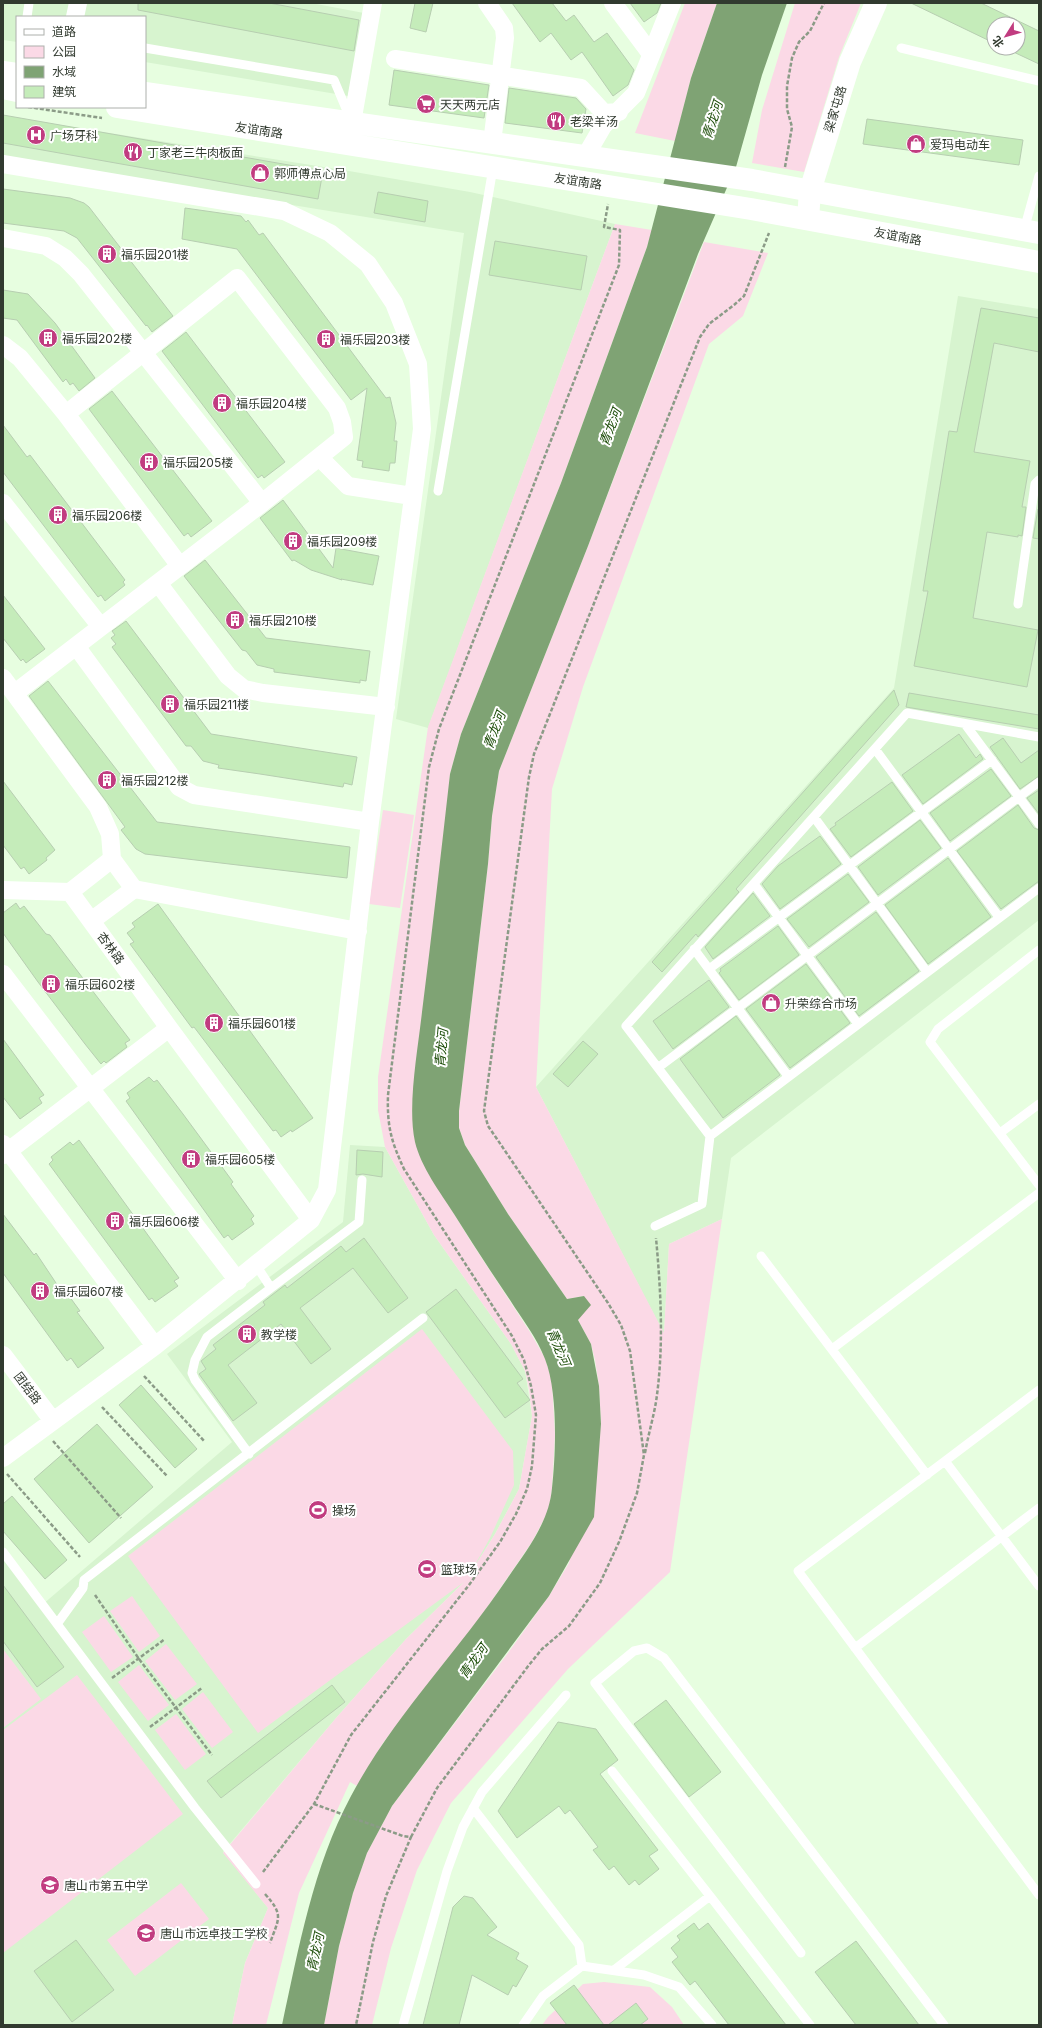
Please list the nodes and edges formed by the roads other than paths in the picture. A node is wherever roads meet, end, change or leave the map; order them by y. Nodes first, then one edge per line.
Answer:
1 (29, 3) edge
2 (78, 3) edge
3 (373, 3) edge
4 (486, 3) edge
5 (613, 3) edge
6 (672, 3) edge
7 (876, 3) edge
8 (27, 16) edge
9 (75, 16) edge
10 (146, 48) edge
11 (901, 48) dead end
12 (651, 54) junction
13 (395, 59) dead end
14 (3, 72) edge
15 (16, 73) edge
16 (501, 74) junction
17 (1039, 82) edge
18 (3, 88) edge
19 (16, 91) edge
20 (146, 93) edge
21 (123, 108) edge
22 (619, 112) junction
23 (352, 123) junction
24 (492, 143) junction
25 (585, 157) junction
26 (3, 164) edge
27 (493, 168) junction
28 (1039, 176) edge
29 (810, 191) junction
30 (808, 219) junction
31 (1032, 231) edge
32 (3, 238) edge
33 (1039, 262) edge
34 (3, 345) edge
35 (142, 352) junction
36 (66, 414) junction
37 (319, 457) junction
38 (1039, 480) edge
39 (438, 491) dead end
40 (412, 496) junction
41 (3, 503) edge
42 (262, 504) junction
43 (180, 566) junction
44 (158, 583) junction
45 (1018, 604) dead end
46 (101, 627) junction
47 (76, 646) junction
48 (3, 678) edge
49 (15, 693) junction
50 (386, 707) junction
51 (965, 724) junction
52 (1039, 737) edge
53 (875, 749) junction
54 (992, 760) junction
55 (1039, 782) edge
56 (1019, 797) junction
57 (921, 812) junction
58 (814, 817) junction
59 (370, 822) junction
60 (1039, 824) edge
61 (949, 849) junction
62 (112, 859) junction
63 (849, 865) junction
64 (754, 884) junction
65 (1039, 888) edge
66 (134, 889) junction
67 (3, 890) edge
68 (70, 892) junction
69 (877, 903) junction
70 (779, 917) junction
71 (999, 918) junction
72 (91, 921) junction
73 (358, 931) junction
74 (694, 949) junction
75 (1039, 950) edge
76 (807, 956) junction
77 (709, 969) junction
78 (927, 972) junction
79 (3, 974) edge
80 (738, 1008) junction
81 (858, 1024) junction
82 (169, 1028) junction
83 (659, 1067) junction
84 (788, 1076) junction
85 (90, 1089) junction
86 (1039, 1104) edge
87 (1000, 1133) junction
88 (710, 1136) junction
89 (5, 1150) edge
90 (362, 1180) dead end
91 (1039, 1185) edge
92 (1039, 1193) edge
93 (311, 1220) junction
94 (655, 1226) road end
95 (761, 1256) dead end
96 (256, 1265) junction
97 (238, 1280) junction
98 (271, 1288) junction
99 (423, 1318) dead end
100 (154, 1346) junction
101 (832, 1349) junction
102 (3, 1355) edge
103 (1039, 1390) edge
104 (48, 1425) junction
105 (249, 1454) junction
106 (3, 1458) edge
107 (945, 1461) junction
108 (926, 1475) junction
109 (1039, 1508) edge
110 (1002, 1537) junction
111 (3, 1552) edge
112 (1039, 1586) edge
113 (57, 1624) junction
114 (856, 1648) junction
115 (566, 1695) dead end
116 (612, 1770) dead end
117 (473, 1808) junction
118 (256, 1884) road end
119 (1039, 1895) edge
120 (710, 1896) junction
121 (801, 1953) dead end
122 (582, 1966) junction
123 (614, 1970) junction
124 (403, 2025) edge
125 (522, 2025) edge
126 (712, 2025) edge
127 (810, 2025) edge
128 (944, 2025) edge

1 - 8 lane
2 - 9 street
3 - 23 street
4 - 16 street
5 - 12 street
6 - 12 street
7 - 29 main road, 梁家屯路
10 - 23 lane
11 - 17 lane
12 - 22 street
13 - 16 street
14 - 15 main road
16 - 22 street
16 - 24 street
18 - 19 main road
20 - 23 main road, 友谊南路
21 - 27 main road, 友谊南路
22 - 25 street
23 - 24 main road, 友谊南路
24 - 25 main road, 友谊南路
25 - 29 main road, 友谊南路
26 - 40 street
27 - 30 main road, 友谊南路
27 - 39 lane
28 - 31 lane
29 - 30 main road, 梁家屯路
29 - 31 main road, 友谊南路
30 - 33 main road, 友谊南路
32 - 35 street
34 - 36 street
35 - 36 street
35 - 37 street
35 - 42 street
36 - 43 street
37 - 40 street
37 - 42 street
38 - 45 lane
40 - 50 street
41 - 46 street
42 - 43 street
43 - 44 street
44 - 46 street
44 - 50 street
46 - 47 street
47 - 49 street
47 - 59 street
48 - 49 street
49 - 62 street
50 - 59 street
51 - 52 lane
51 - 53 lane
51 - 54 lane
53 - 57 lane
53 - 58 lane
54 - 56 lane
54 - 57 lane
55 - 56 lane
56 - 60 lane
56 - 61 lane
57 - 61 lane
57 - 63 lane
58 - 63 lane
58 - 64 lane
59 - 73 street
61 - 69 lane
61 - 71 lane
62 - 66 street
62 - 68 street
63 - 69 lane
63 - 70 lane
64 - 70 lane
64 - 74 lane
65 - 71 lane
66 - 72 street
66 - 73 street
67 - 68 street
68 - 72 street, 杏林路
69 - 76 lane
69 - 78 lane
70 - 76 lane
70 - 77 lane
71 - 78 lane
72 - 82 street, 杏林路
73 - 93 street
74 - 77 lane
74 - 83 lane
75 - 87 lane
76 - 80 lane
76 - 81 lane
77 - 80 lane
78 - 81 lane
79 - 85 street
80 - 83 lane
80 - 84 lane
81 - 84 lane
82 - 85 street
82 - 93 street, 杏林路
83 - 88 lane
84 - 88 lane
85 - 89 street
85 - 97 street
86 - 87 lane
87 - 91 lane
88 - 94 lane
89 - 100 street
90 - 98 lane
92 - 101 lane
93 - 96 street
95 - 101 lane
96 - 97 street
96 - 98 lane
97 - 100 street
98 - 105 lane
99 - 105 lane
100 - 104 street
101 - 108 lane
102 - 104 street, 团结路
103 - 107 lane
104 - 106 street
105 - 113 lane
107 - 108 lane
107 - 110 lane
108 - 114 lane
109 - 110 lane
110 - 112 lane
110 - 114 lane
111 - 113 lane
113 - 118 lane
114 - 119 lane
115 - 117 lane
116 - 120 lane
117 - 122 lane
117 - 124 lane
120 - 123 lane
120 - 127 lane
121 - 128 lane
122 - 123 lane
122 - 125 lane
123 - 126 lane

